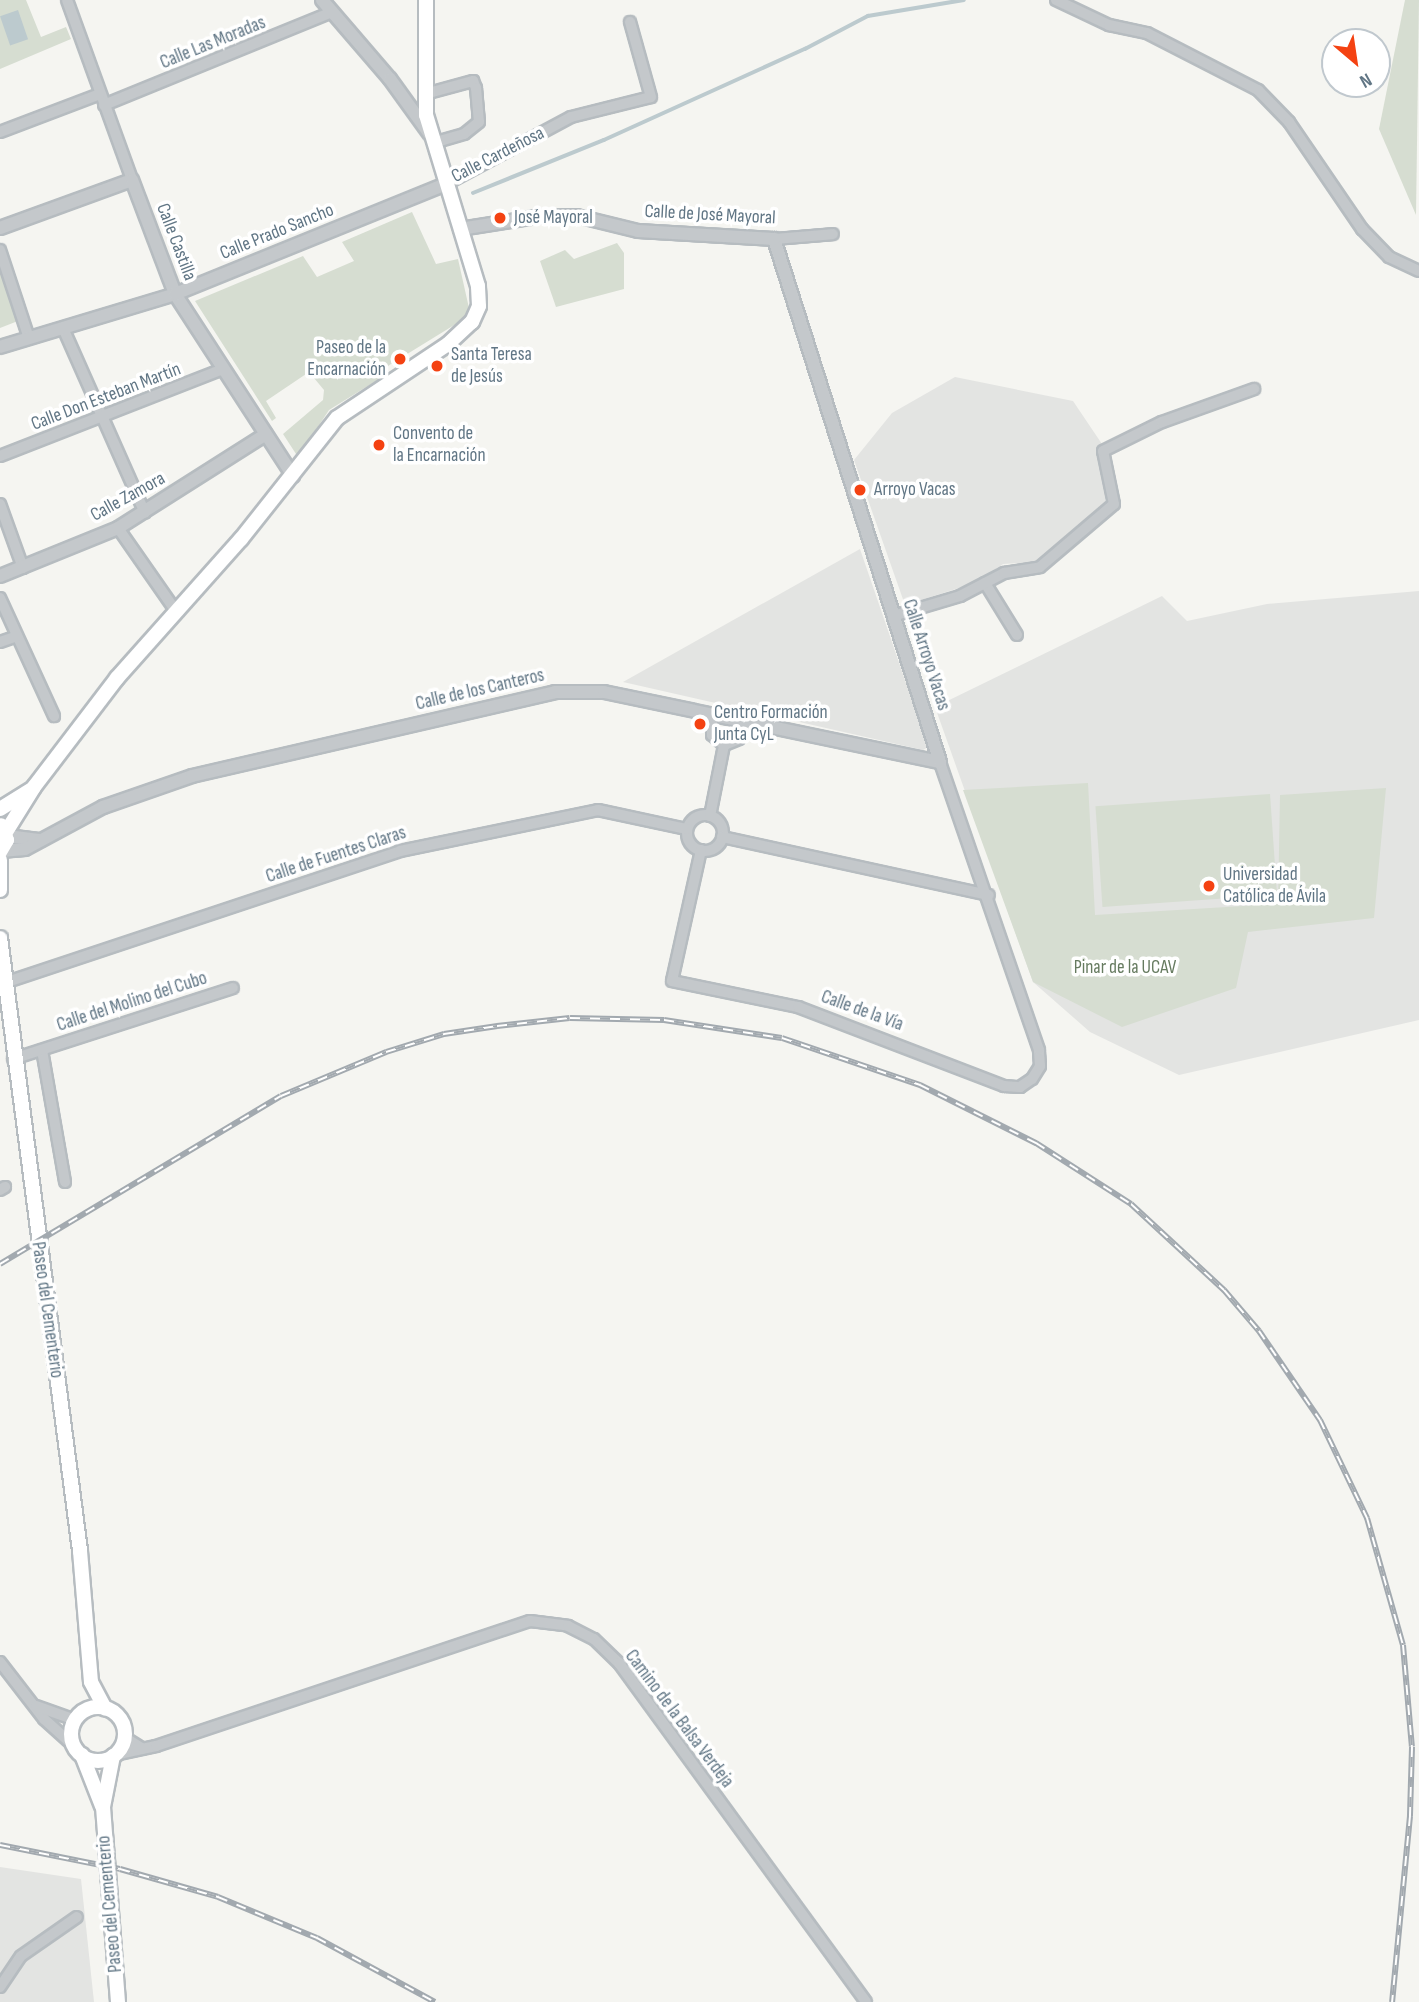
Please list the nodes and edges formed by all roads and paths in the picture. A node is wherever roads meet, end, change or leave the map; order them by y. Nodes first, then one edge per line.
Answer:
1 (67, 0) edge
2 (322, 0) edge
3 (426, 0) edge
4 (1056, 0) edge
5 (332, 12) junction
6 (630, 22) dead end
7 (425, 93) junction
8 (100, 94) junction
9 (104, 105) junction
10 (0, 132) edge
11 (432, 139) junction
12 (132, 180) junction
13 (446, 184) junction
14 (457, 217) junction
15 (0, 228) edge
16 (833, 234) dead end
17 (774, 239) junction
18 (0, 250) edge
19 (1419, 271) edge
20 (175, 294) junction
21 (63, 328) junction
22 (29, 338) junction
23 (0, 347) edge
24 (223, 369) junction
25 (1254, 389) dead end
26 (105, 417) junction
27 (266, 434) junction
28 (0, 456) edge
29 (293, 476) junction
30 (0, 504) edge
31 (145, 513) junction
32 (118, 528) junction
33 (23, 568) junction
34 (0, 576) edge
35 (985, 583) junction
36 (0, 598) edge
37 (176, 611) junction
38 (893, 616) junction
39 (1017, 635) dead end
40 (18, 636) junction
41 (0, 642) edge
42 (712, 714) junction
43 (54, 716) dead end
44 (746, 721) junction
45 (724, 745) junction
46 (940, 762) junction
47 (34, 787) junction
48 (0, 809) edge
49 (710, 816) junction
50 (687, 829) junction
51 (4, 831) edge
52 (722, 836) junction
53 (41, 840) junction
54 (701, 850) junction
55 (0, 855) edge
56 (0, 890) edge
57 (989, 895) junction
58 (0, 938) edge
59 (4, 983) junction
60 (233, 988) dead end
61 (6, 1044) edge
62 (42, 1050) junction
63 (13, 1059) junction
64 (1032, 1079) joint
65 (65, 1182) dead end
66 (0, 1662) edge
67 (91, 1682) junction
68 (33, 1704) junction
69 (105, 1708) junction
70 (79, 1716) junction
71 (124, 1737) junction
72 (143, 1749) junction
73 (78, 1751) junction
74 (113, 1756) junction
75 (103, 1807) junction
76 (77, 1917) dead end
77 (0, 1987) edge
78 (118, 2002) edge
79 (866, 2002) edge

1 - 8 street, Calle Castilla
2 - 5 street
3 - 7 main road, Calle Cardeñosa
4 - 19 street
5 - 9 street, Calle Las Moradas
5 - 11 street
6 - 13 street, Calle Cardeñosa
7 - 11 main road, Calle Cardeñosa
7 - 11 street
8 - 9 street, Calle Castilla
8 - 10 street
9 - 12 street, Calle Castilla
11 - 13 main road, Calle Cardeñosa
12 - 15 street
12 - 20 street, Calle Castilla
13 - 14 main road
13 - 20 street, Calle Prado Sancho
14 - 17 street, Calle de José Mayoral
14 - 29 main road
16 - 17 street, Calle de José Mayoral
17 - 38 street, Calle Arroyo Vacas
18 - 22 street
20 - 21 street, Calle Prado Sancho
20 - 24 street, Calle Castilla
21 - 22 street, Calle Prado Sancho
21 - 26 street
22 - 23 street, Calle Prado Sancho
24 - 26 street, Calle Don Esteban Martín
24 - 27 street, Calle Castilla
25 - 35 street
26 - 28 street, Calle Don Esteban Martín
26 - 31 street
27 - 29 street, Calle Castilla
27 - 31 street, Calle Zamora
29 - 37 main road
30 - 33 street
31 - 32 street, Calle Zamora
32 - 33 street, Calle Zamora
32 - 37 street
33 - 34 street, Calle Zamora
35 - 38 street
35 - 39 street
36 - 40 street
37 - 47 main road
38 - 46 street, Calle Arroyo Vacas
40 - 41 street
40 - 43 street
42 - 44 street, Calle de los Canteros
42 - 45 street
42 - 53 street, Calle de los Canteros
44 - 45 street
44 - 46 street, Calle de los Canteros
45 - 49 street
46 - 57 street, Calle Arroyo Vacas
47 - 48 main road
47 - 51 main road
49 - 50 street
49 - 52 street
50 - 54 street
50 - 59 street, Calle de Fuentes Claras
51 - 53 street
51 - 55 main road
52 - 54 street
52 - 57 street
53 - 55 street, Calle de los Canteros
54 - 64 street, Calle de la Vía
55 - 56 main road
57 - 64 street, Calle Arroyo Vacas
58 - 59 main road, Paseo del Cementerio
59 - 61 main road, Paseo del Cementerio
60 - 62 street, Calle del Molino del Cubo
61 - 63 main road, Paseo del Cementerio
62 - 63 street, Calle del Molino del Cubo
62 - 65 street, Calle del Molino del Cubo
63 - 67 main road, Paseo del Cementerio
66 - 68 street
67 - 69 main road, Paseo del Cementerio
67 - 70 main road, Paseo del Cementerio
68 - 70 street
68 - 73 street
69 - 70 main road
69 - 71 main road
70 - 73 main road
71 - 72 street
71 - 74 main road
72 - 74 street, Camino de la Balsa Verdeja
72 - 79 street, Camino de la Balsa Verdeja
73 - 74 main road
73 - 75 main road, Paseo del Cementerio
74 - 75 main road, Paseo del Cementerio
75 - 78 main road, Paseo del Cementerio
76 - 77 street

